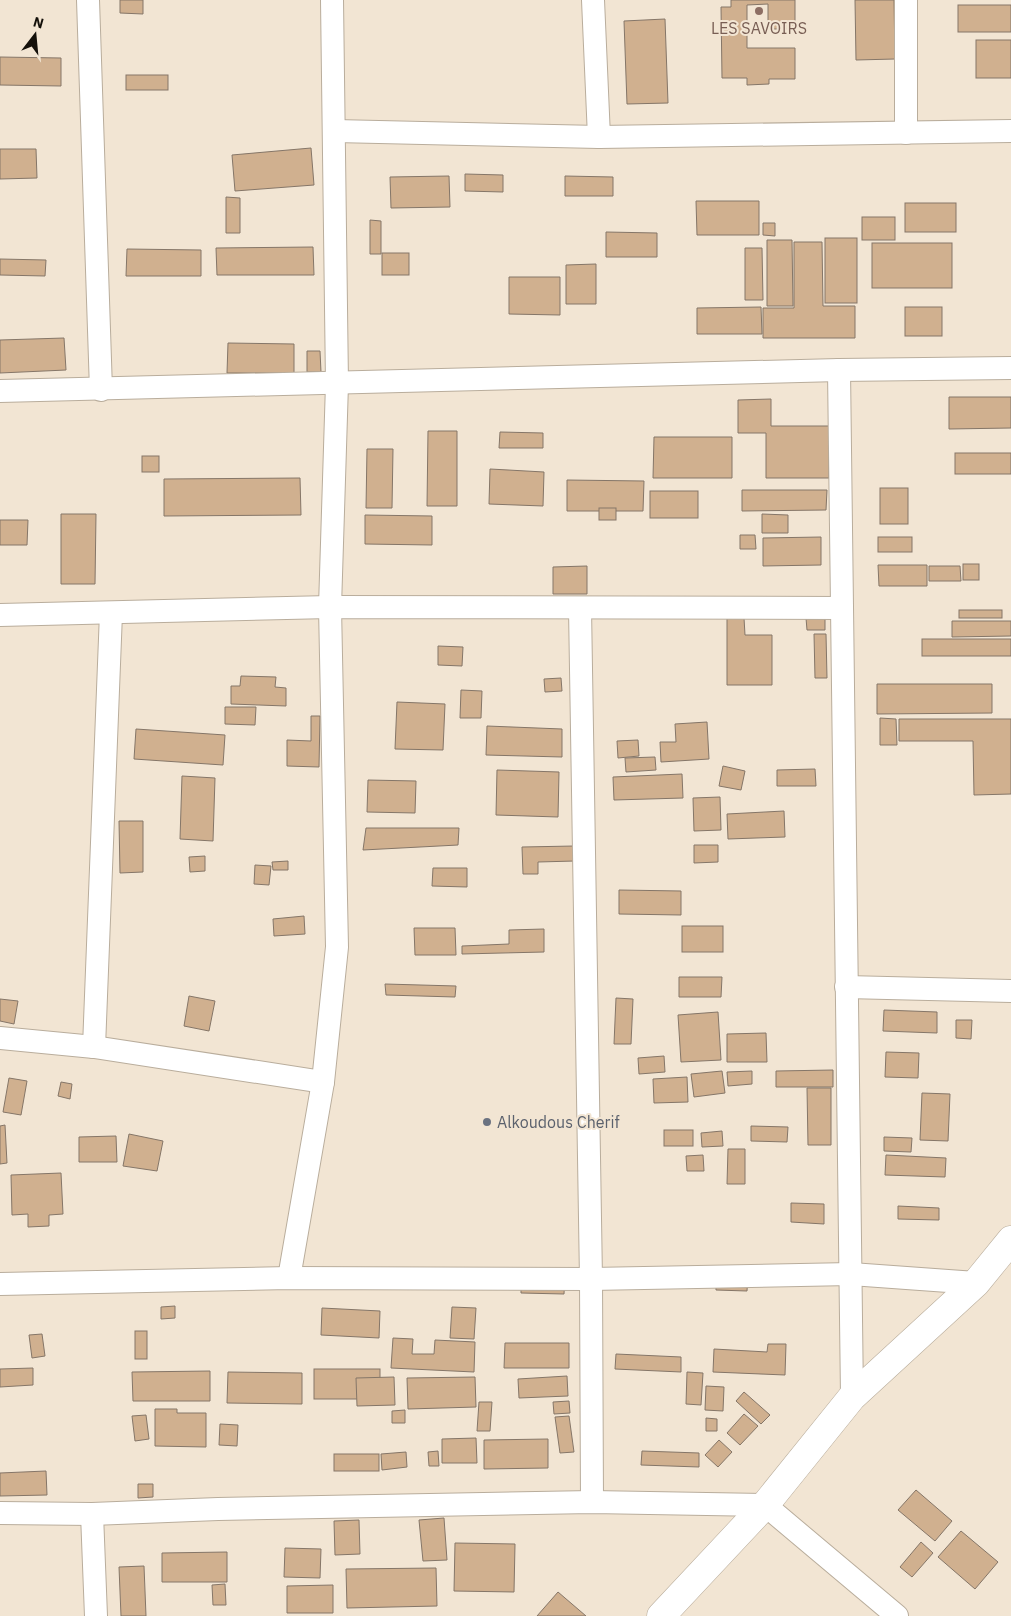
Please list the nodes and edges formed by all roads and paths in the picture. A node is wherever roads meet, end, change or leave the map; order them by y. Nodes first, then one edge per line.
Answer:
1 (88, 0) edge
2 (332, 0) edge
3 (593, 0) edge
4 (906, 0) edge
5 (335, 131) junction
6 (1011, 131) edge
7 (906, 134) junction
8 (599, 137) junction
9 (1011, 368) edge
10 (839, 370) junction
11 (337, 384) junction
12 (101, 390) junction
13 (0, 391) edge
14 (330, 607) junction
15 (580, 608) junction
16 (842, 608) junction
17 (111, 613) junction
18 (0, 615) edge
19 (846, 987) junction
20 (1011, 991) edge
21 (0, 1038) edge
22 (94, 1047) junction
23 (322, 1082) junction
24 (1011, 1240) edge
25 (851, 1274) junction
26 (290, 1278) junction
27 (592, 1279) junction
28 (976, 1283) junction
29 (0, 1284) edge
30 (852, 1397) junction
31 (592, 1502) junction
32 (766, 1505) junction
33 (0, 1513) edge
34 (92, 1514) junction
35 (96, 1616) edge
36 (661, 1616) edge
37 (897, 1616) edge

1 - 12 street
2 - 5 street
3 - 8 street
4 - 7 street
5 - 8 street
5 - 11 street
6 - 7 street
7 - 8 street
9 - 10 street
10 - 11 street
10 - 16 street
11 - 12 street
11 - 14 street
12 - 13 street
14 - 15 street
14 - 17 street
14 - 23 street
15 - 16 street
15 - 27 street
16 - 19 street
17 - 18 street
17 - 22 street
19 - 20 street
19 - 25 street
21 - 22 street
22 - 23 street
23 - 26 street
24 - 28 street
25 - 27 street
25 - 28 street
25 - 30 street
26 - 27 street
26 - 29 street
27 - 31 street
28 - 30 street
30 - 32 street
31 - 32 street
31 - 34 street
32 - 36 street
32 - 37 street
33 - 34 street
34 - 35 street

